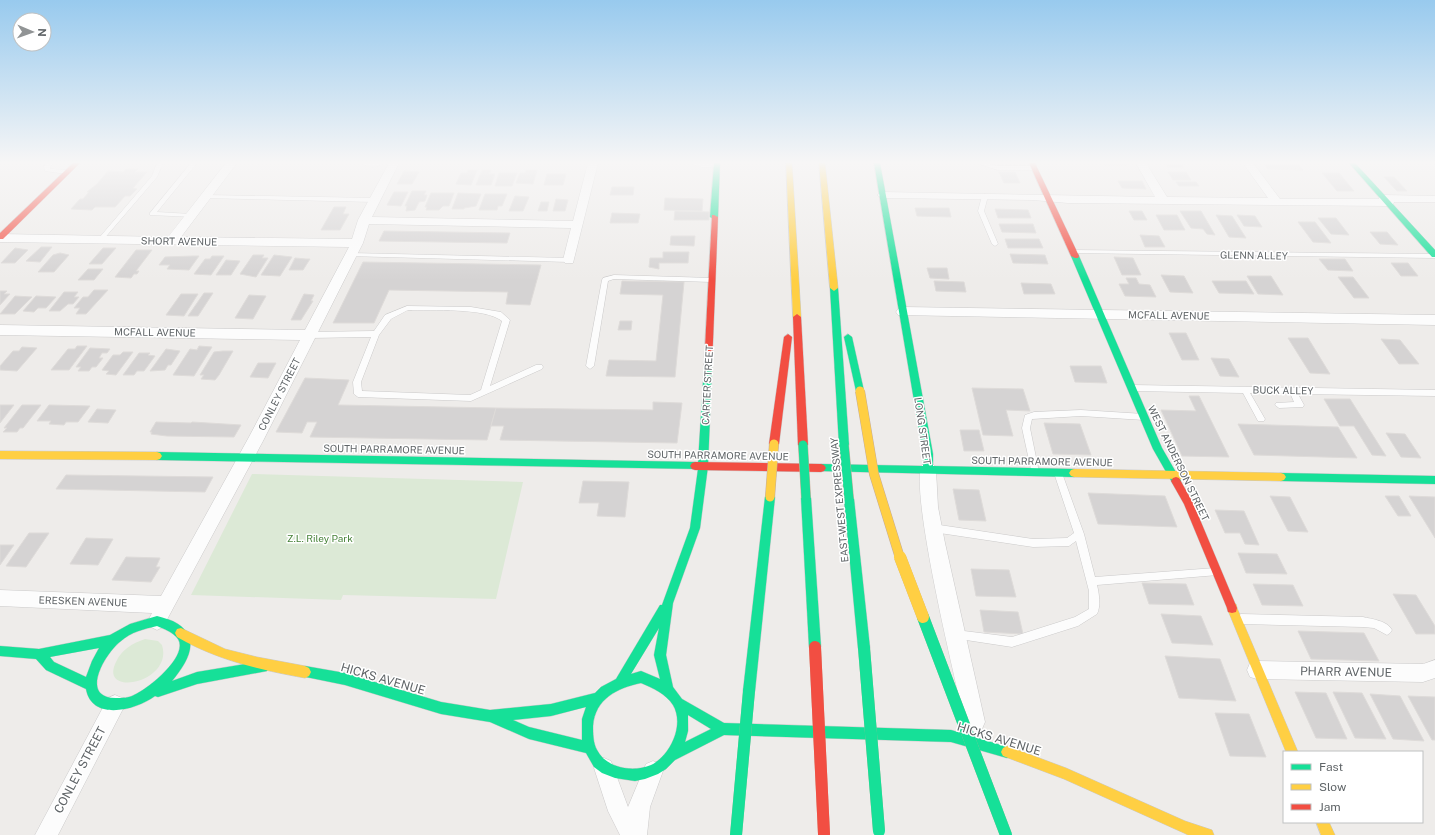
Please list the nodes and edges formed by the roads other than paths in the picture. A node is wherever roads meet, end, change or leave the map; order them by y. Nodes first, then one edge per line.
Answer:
1 (36, 202) edge
2 (133, 202) edge
3 (162, 202) edge
4 (202, 202) edge
5 (373, 202) edge
6 (584, 202) edge
7 (715, 202) edge
8 (791, 202) edge
9 (826, 202) edge
10 (884, 202) edge
11 (983, 202) edge
12 (1050, 202) edge
13 (1277, 202) edge
14 (1281, 202) edge
15 (1388, 202) edge
16 (191, 216) junction
17 (364, 220) junction
18 (578, 225) junction
19 (0, 237) edge
20 (101, 240) junction
21 (172, 240) junction
22 (357, 243) junction
23 (995, 244) dead end
24 (1073, 252) junction
25 (350, 255) junction
26 (1435, 256) edge
27 (569, 260) joint
28 (832, 263) junction
29 (712, 280) junction
30 (796, 290) junction
31 (903, 312) junction
32 (1100, 314) junction
33 (1435, 320) edge
34 (0, 330) edge
35 (376, 334) junction
36 (309, 335) junction
37 (590, 366) dead end
38 (539, 367) dead end
39 (1131, 388) junction
40 (1245, 390) junction
41 (1292, 390) junction
42 (485, 392) junction
43 (1435, 393) edge
44 (1279, 405) dead end
45 (1144, 418) junction
46 (1261, 419) dead end
47 (2, 457) edge
48 (246, 457) junction
49 (703, 466) junction
50 (928, 470) junction
51 (1035, 472) junction
52 (1058, 473) junction
53 (1173, 475) junction
54 (1435, 480) edge
55 (933, 528) junction
56 (1080, 534) junction
57 (1216, 572) junction
58 (1092, 581) junction
59 (0, 598) edge
60 (668, 603) junction
61 (166, 605) junction
62 (1236, 619) junction
63 (157, 621) junction
64 (1387, 630) dead end
65 (181, 633) junction
66 (954, 634) junction
67 (113, 640) junction
68 (0, 651) edge
69 (39, 654) junction
70 (270, 666) junction
71 (1435, 669) edge
72 (1257, 670) junction
73 (621, 680) junction
74 (89, 685) junction
75 (667, 687) junction
76 (150, 694) junction
77 (597, 698) junction
78 (679, 703) junction
79 (115, 705) junction
80 (490, 716) junction
81 (723, 729) junction
82 (981, 744) junction
83 (589, 748) junction
84 (1292, 751) edge
85 (674, 754) junction
86 (603, 767) junction
87 (653, 771) junction
88 (1322, 823) edge
89 (879, 833) edge
90 (46, 835) edge
91 (631, 835) edge
92 (636, 835) edge
93 (736, 835) edge
94 (824, 835) edge
95 (1006, 835) edge
96 (1207, 835) edge
97 (1328, 835) edge

1 - 19 main road
2 - 20 lane
3 - 16 lane
4 - 16 street
5 - 17 street, CONLEY STREET
6 - 18 street
7 - 29 main road, CARTER STREET
8 - 30 main road
9 - 28 main road, EAST-WEST EXPRESSWAY
10 - 31 main road, LONG STREET
11 - 23 lane
12 - 24 main road, WEST ANDERSON STREET
13 - 14 street
15 - 26 main road
16 - 21 street
17 - 18 street
17 - 22 street, CONLEY STREET
18 - 27 street
19 - 20 street, SHORT AVENUE
20 - 21 street, SHORT AVENUE
21 - 22 street, SHORT AVENUE
22 - 25 street, CONLEY STREET
24 - 26 lane, GLENN ALLEY
24 - 32 main road, WEST ANDERSON STREET
25 - 27 lane
25 - 36 street, CONLEY STREET
28 - 89 main road, EAST-WEST EXPRESSWAY, bridge
28 - 95 main road, bridge
29 - 37 lane
29 - 49 main road, CARTER STREET
30 - 93 main road, bridge
30 - 94 main road, bridge
31 - 32 street, MCFALL AVENUE
31 - 50 main road, LONG STREET
32 - 33 street, MCFALL AVENUE
32 - 39 main road, WEST ANDERSON STREET
34 - 36 street, MCFALL AVENUE
35 - 36 lane
35 - 42 lane
35 - 42 lane
36 - 48 street, CONLEY STREET
38 - 42 lane
39 - 40 lane, BUCK ALLEY
39 - 45 main road, WEST ANDERSON STREET
40 - 41 lane, BUCK ALLEY
40 - 46 lane
41 - 43 lane, BUCK ALLEY
41 - 44 lane
45 - 51 lane
45 - 53 main road, WEST ANDERSON STREET
47 - 48 main road, SOUTH PARRAMORE AVENUE
48 - 49 main road, SOUTH PARRAMORE AVENUE
48 - 61 street, CONLEY STREET
49 - 50 main road, SOUTH PARRAMORE AVENUE
49 - 60 main road, CARTER STREET
50 - 51 main road, SOUTH PARRAMORE AVENUE
50 - 55 street, LONG STREET
51 - 52 main road, SOUTH PARRAMORE AVENUE
52 - 53 main road, SOUTH PARRAMORE AVENUE
52 - 56 lane
53 - 54 main road, SOUTH PARRAMORE AVENUE
53 - 57 main road, WEST ANDERSON STREET
55 - 56 lane
55 - 66 street, LONG STREET
56 - 58 lane
57 - 58 lane
57 - 62 main road, WEST ANDERSON STREET
58 - 66 lane
59 - 61 street, ERESKEN AVENUE
60 - 73 main road, CARTER STREET
60 - 75 main road, CARTER STREET
61 - 63 street, CONLEY STREET
62 - 64 lane
62 - 72 main road, WEST ANDERSON STREET
63 - 65 main road
63 - 67 main road
65 - 70 main road, HICKS AVENUE
65 - 76 main road
66 - 82 street, LONG STREET
67 - 69 main road
67 - 74 main road
68 - 69 main road
69 - 74 main road
70 - 76 main road, HICKS AVENUE
70 - 80 main road, HICKS AVENUE
71 - 72 street, PHARR AVENUE
72 - 84 main road, WEST ANDERSON STREET
73 - 75 main road
73 - 77 main road
74 - 79 main road
75 - 78 main road
76 - 79 main road
77 - 80 main road, HICKS AVENUE
77 - 83 main road
78 - 81 main road, HICKS AVENUE
78 - 85 main road
79 - 90 street, CONLEY STREET
80 - 83 main road, HICKS AVENUE
81 - 82 main road, HICKS AVENUE
81 - 85 main road, HICKS AVENUE
82 - 96 main road, HICKS AVENUE
83 - 86 main road
85 - 87 main road
86 - 87 main road
86 - 91 street
87 - 92 street
88 - 97 main road

